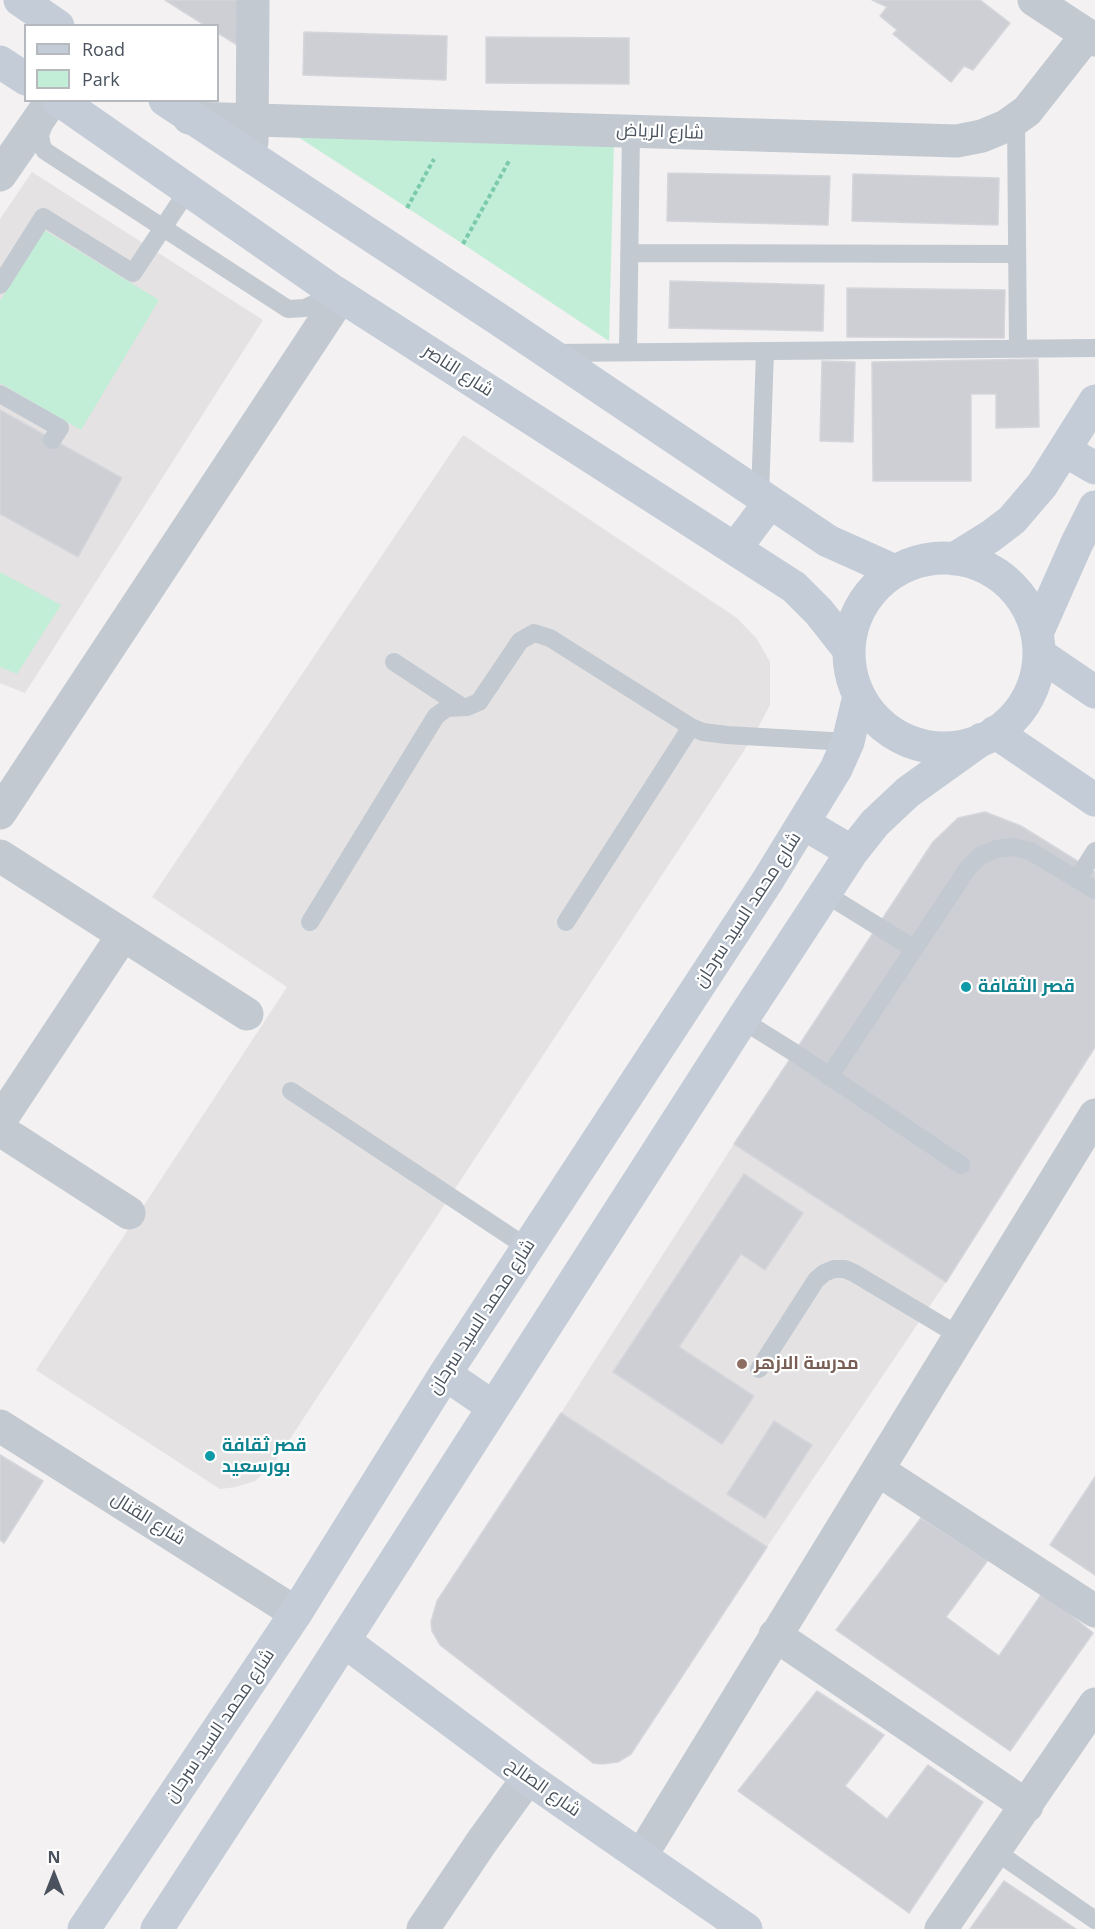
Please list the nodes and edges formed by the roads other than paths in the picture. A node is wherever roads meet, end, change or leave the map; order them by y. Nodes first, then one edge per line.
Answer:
1 (20, 0) edge
2 (253, 0) edge
3 (1034, 0) edge
4 (55, 24) edge
5 (1091, 38) edge
6 (0, 62) edge
7 (24, 77) edge
8 (52, 102) edge
9 (52, 102) edge
10 (62, 102) edge
11 (177, 109) edge
12 (252, 119) junction
13 (1016, 119) junction
14 (631, 131) junction
15 (251, 157) junction
16 (0, 175) edge
17 (188, 190) junction
18 (162, 228) junction
19 (629, 253) junction
20 (1017, 254) junction
21 (0, 285) edge
22 (337, 293) junction
23 (1095, 348) edge
24 (1018, 349) junction
25 (765, 351) junction
26 (628, 352) junction
27 (548, 353) junction
28 (0, 393) edge
29 (1095, 401) edge
30 (52, 440) dead end
31 (1064, 450) junction
32 (1095, 468) edge
33 (765, 499) junction
34 (1095, 507) edge
35 (735, 549) junction
36 (954, 559) junction
37 (895, 571) junction
38 (1038, 644) junction
39 (849, 650) junction
40 (394, 662) dead end
41 (1095, 692) edge
42 (859, 696) junction
43 (461, 706) junction
44 (691, 727) junction
45 (989, 736) junction
46 (848, 742) junction
47 (1095, 800) edge
48 (0, 813) edge
49 (803, 823) junction
50 (1095, 851) edge
51 (852, 852) junction
52 (0, 856) edge
53 (1078, 878) junction
54 (1095, 890) edge
55 (824, 893) junction
56 (310, 922) dead end
57 (566, 922) dead end
58 (123, 935) junction
59 (913, 948) junction
60 (247, 1014) dead end
61 (742, 1020) junction
62 (829, 1077) junction
63 (291, 1091) dead end
64 (1095, 1115) edge
65 (0, 1121) edge
66 (0, 1130) edge
67 (961, 1165) dead end
68 (129, 1213) dead end
69 (528, 1248) junction
70 (958, 1335) junction
71 (759, 1369) dead end
72 (444, 1374) junction
73 (493, 1407) junction
74 (0, 1426) edge
75 (878, 1470) junction
76 (1095, 1611) edge
77 (296, 1613) junction
78 (776, 1635) junction
79 (344, 1641) junction
80 (1095, 1704) edge
81 (528, 1778) junction
82 (1027, 1806) junction
83 (995, 1851) junction
84 (640, 1856) junction
85 (1095, 1920) edge
86 (84, 1929) edge
87 (157, 1929) edge
88 (423, 1929) edge
89 (746, 1929) edge
90 (941, 1929) edge

1 - 4 street
2 - 12 street
3 - 5 street
5 - 13 street, شارع الرياض
6 - 7 street
8 - 16 street
9 - 18 lane
10 - 17 street, شارع الناصر
11 - 12 street, شارع الرياض
11 - 15 street
12 - 14 street, شارع الرياض
12 - 15 street
13 - 14 street, شارع الرياض
13 - 20 lane
14 - 19 lane
15 - 27 street
17 - 18 lane
17 - 22 street, شارع الناصر
18 - 21 lane
18 - 22 lane
19 - 20 lane
19 - 26 lane
20 - 24 lane
22 - 35 street, شارع الناصر
22 - 48 street
23 - 24 lane
24 - 25 lane
25 - 26 lane
25 - 33 lane
26 - 27 lane
27 - 33 street
28 - 30 lane
29 - 31 street
31 - 32 street
31 - 36 street
33 - 35 street
33 - 37 street
34 - 38 street
35 - 39 street, شارع الناصر
36 - 37 street
36 - 38 street
37 - 39 street
38 - 41 street
38 - 45 street
39 - 42 street
40 - 43 lane
42 - 45 street
42 - 46 street, شارع محمد السيد سرحان
43 - 44 lane
43 - 56 lane
44 - 46 lane
44 - 57 lane
45 - 47 street
45 - 51 street
46 - 49 street, شارع محمد السيد سرحان
49 - 51 street
49 - 69 street, شارع محمد السيد سرحان
50 - 53 lane
51 - 55 street
52 - 58 street
53 - 54 lane
53 - 59 lane
55 - 59 lane
55 - 61 street
58 - 60 street
58 - 65 street
59 - 62 lane
61 - 62 lane
61 - 73 street
62 - 67 lane
63 - 69 lane
64 - 70 street
66 - 68 street
69 - 72 street, شارع محمد السيد سرحان
70 - 71 lane
70 - 75 street
72 - 73 street
72 - 77 street, شارع محمد السيد سرحان
73 - 79 street
74 - 77 street, شارع القنال
75 - 76 street
75 - 78 street
77 - 86 street, شارع محمد السيد سرحان
78 - 82 street
78 - 84 street
79 - 81 street, شارع الصالح
79 - 87 street
80 - 82 street
81 - 84 street, شارع الصالح
81 - 88 street
82 - 83 street
83 - 85 lane
83 - 90 street
84 - 89 street, شارع الصالح

